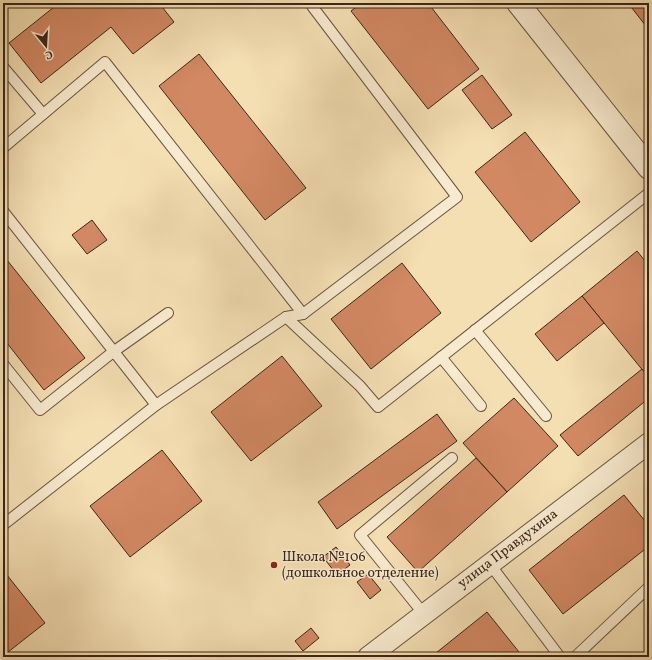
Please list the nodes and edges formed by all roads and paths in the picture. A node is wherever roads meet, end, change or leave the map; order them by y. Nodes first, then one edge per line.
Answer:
1 (316, 3) edge
2 (518, 3) edge
3 (3, 67) edge
4 (44, 114) junction
5 (3, 148) edge
6 (649, 168) edge
7 (649, 194) edge
8 (3, 211) edge
9 (168, 313) dead end
10 (303, 314) junction
11 (286, 317) junction
12 (475, 330) junction
13 (113, 352) junction
14 (442, 357) junction
15 (3, 364) edge
16 (156, 405) junction
17 (481, 406) dead end
18 (546, 416) dead end
19 (649, 443) edge
20 (452, 458) dead end
21 (3, 525) edge
22 (489, 563) junction
23 (649, 587) edge
24 (423, 613) junction
25 (368, 657) edge
26 (560, 657) edge
27 (575, 657) edge

1 - 10 lane
2 - 6 street
3 - 4 lane
4 - 5 lane
4 - 10 lane
7 - 12 lane
8 - 13 lane
9 - 13 lane
10 - 11 lane
11 - 14 lane
11 - 16 lane
12 - 14 lane
12 - 18 lane
13 - 15 lane
13 - 16 lane
14 - 17 lane
16 - 21 lane
19 - 22 street, улица Правдухина
20 - 24 lane
22 - 24 street, улица Правдухина
22 - 26 lane
23 - 27 lane
24 - 25 street, улица Правдухина

